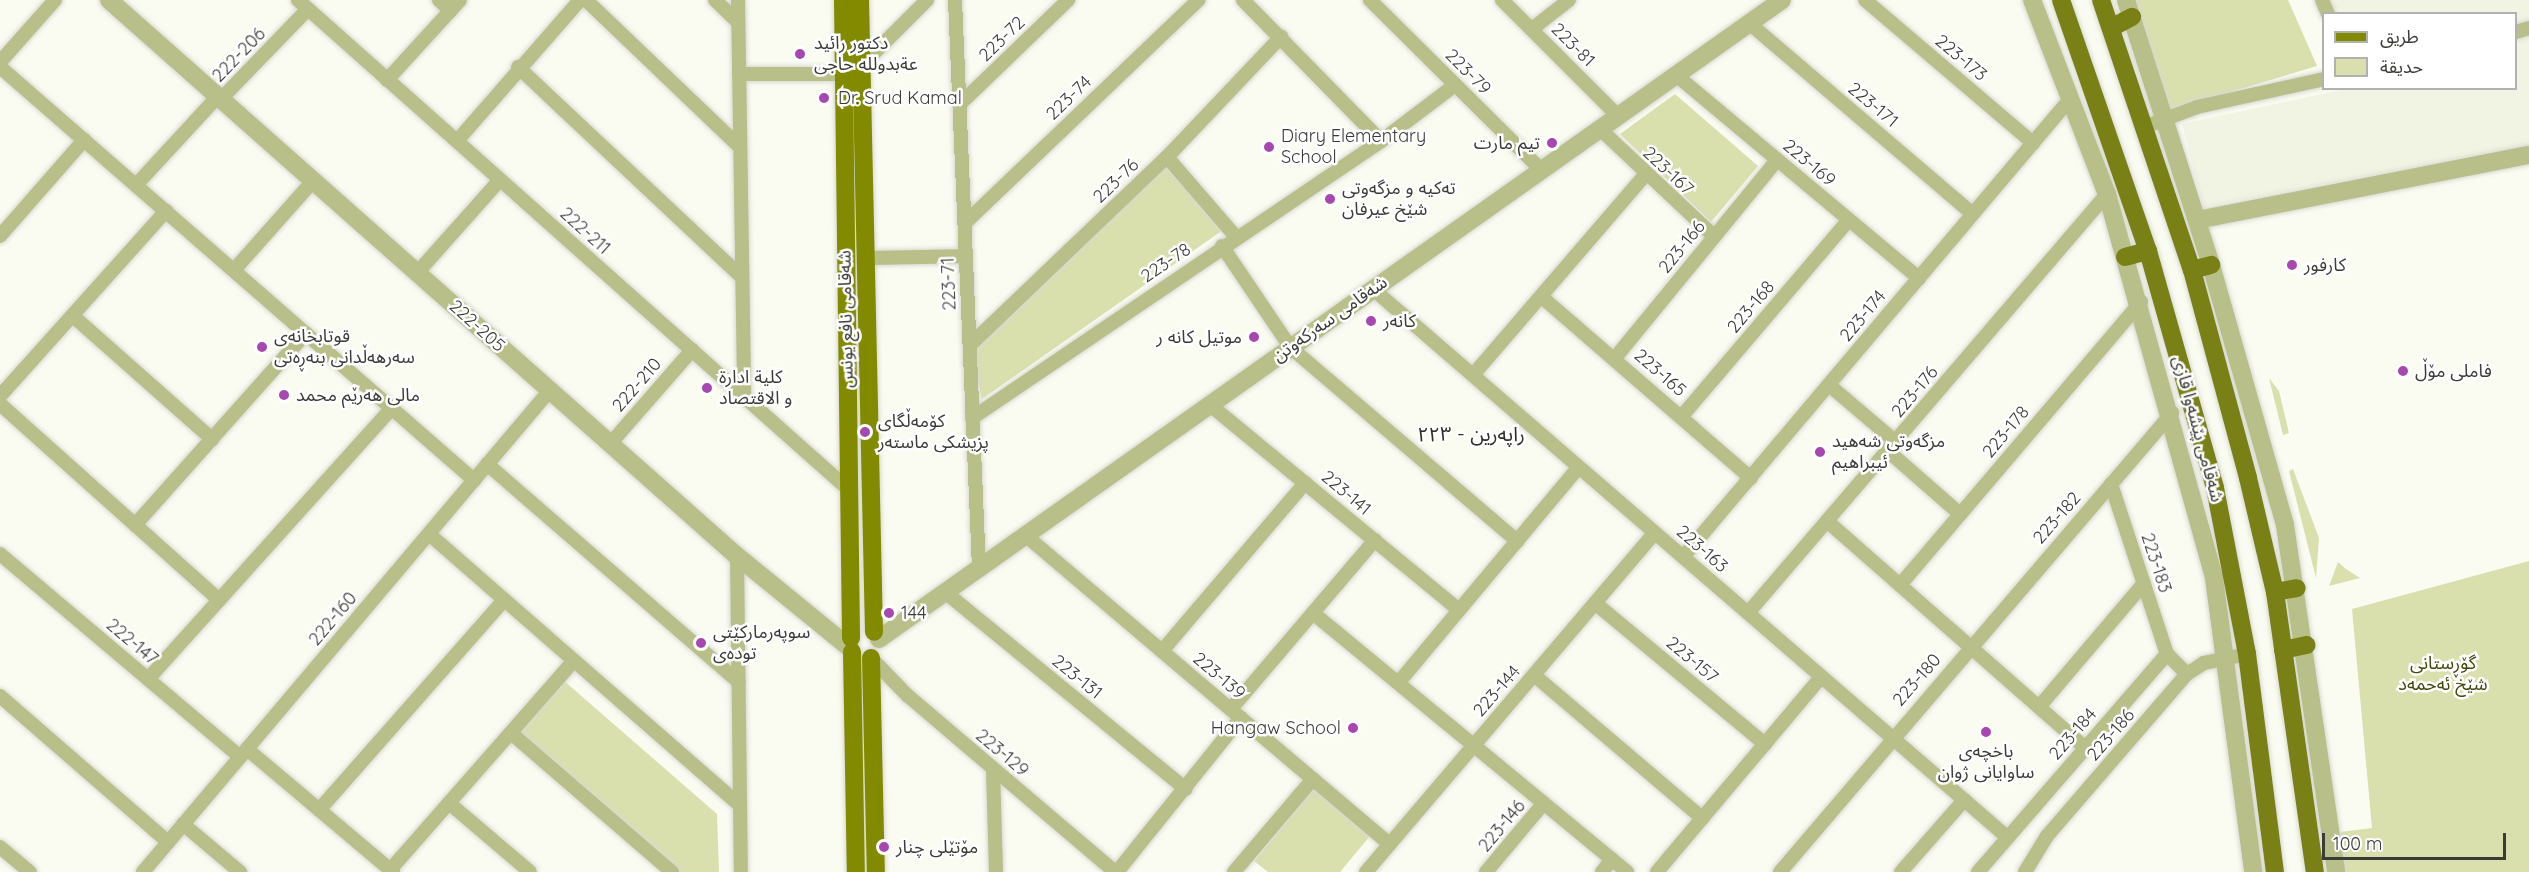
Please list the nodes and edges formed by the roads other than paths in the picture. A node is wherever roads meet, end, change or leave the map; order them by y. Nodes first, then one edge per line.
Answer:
1 (54, 0) edge
2 (109, 0) edge
3 (439, 0) edge
4 (580, 0) edge
5 (586, 0) edge
6 (715, 0) edge
7 (738, 0) edge
8 (843, 0) edge
9 (860, 0) edge
10 (927, 0) edge
11 (955, 0) edge
12 (1068, 0) edge
13 (1198, 0) edge
14 (1244, 0) edge
15 (1370, 0) edge
16 (1502, 0) edge
17 (1569, 0) edge
18 (1782, 0) edge
19 (1865, 0) edge
20 (2032, 0) edge
21 (2061, 0) edge
22 (2101, 0) edge
23 (303, 5) edge
24 (455, 5) edge
25 (2129, 9) edge
26 (738, 22) junction
27 (1749, 23) junction
28 (2111, 28) junction
29 (1532, 29) junction
30 (1281, 37) junction
31 (0, 64) edge
32 (862, 65) junction
33 (518, 67) junction
34 (739, 74) junction
35 (844, 74) junction
36 (1676, 75) junction
37 (387, 80) junction
38 (2322, 80) edge
39 (1455, 85) junction
40 (219, 98) junction
41 (2070, 99) junction
42 (960, 103) junction
43 (1618, 116) junction
44 (2166, 119) junction
45 (2147, 126) junction
46 (1600, 129) junction
47 (84, 140) junction
48 (457, 141) junction
49 (1381, 141) junction
50 (2033, 143) junction
51 (740, 147) junction
52 (2529, 155) edge
53 (1167, 157) junction
54 (1777, 160) junction
55 (1541, 170) junction
56 (1644, 176) junction
57 (501, 180) junction
58 (314, 181) junction
59 (136, 185) junction
60 (2107, 194) junction
61 (166, 211) junction
62 (1973, 214) junction
63 (1848, 220) junction
64 (2198, 220) junction
65 (965, 223) junction
66 (0, 236) edge
67 (1714, 236) junction
68 (1236, 237) junction
69 (1222, 246) junction
70 (2148, 251) junction
71 (966, 256) junction
72 (2125, 257) junction
73 (864, 258) junction
74 (2211, 265) junction
75 (234, 270) junction
76 (2192, 270) junction
77 (417, 273) junction
78 (742, 277) junction
79 (1919, 278) junction
80 (1373, 289) junction
81 (1543, 298) junction
82 (2141, 303) junction
83 (74, 316) junction
84 (306, 333) junction
85 (970, 345) junction
86 (1290, 347) junction
87 (692, 350) junction
88 (1615, 358) junction
89 (1473, 375) junction
90 (1829, 385) junction
91 (550, 390) junction
92 (744, 395) junction
93 (0, 396) edge
94 (0, 404) edge
95 (1209, 405) junction
96 (392, 408) junction
97 (2172, 413) junction
98 (1682, 416) junction
99 (972, 418) junction
100 (212, 439) junction
101 (610, 444) junction
102 (1892, 447) junction
103 (487, 464) junction
104 (1579, 467) junction
105 (1751, 478) junction
106 (474, 480) junction
107 (1305, 483) junction
108 (2111, 484) junction
109 (848, 489) junction
110 (1960, 514) junction
111 (1827, 521) junction
112 (135, 525) junction
113 (1655, 533) junction
114 (429, 534) junction
115 (1025, 535) junction
116 (1375, 540) junction
117 (1517, 541) junction
118 (0, 554) edge
119 (737, 556) junction
120 (1683, 557) junction
121 (979, 567) junction
122 (2144, 583) junction
123 (1900, 585) junction
124 (2298, 588) junction
125 (945, 592) junction
126 (2275, 592) junction
127 (219, 600) junction
128 (503, 600) junction
129 (1595, 603) junction
130 (1459, 610) junction
131 (1313, 613) junction
132 (1748, 613) junction
133 (876, 635) junction
134 (2306, 645) junction
135 (851, 646) junction
136 (1970, 646) junction
137 (2283, 650) junction
138 (1162, 651) junction
139 (2167, 654) junction
140 (2247, 654) junction
141 (2226, 657) junction
142 (871, 658) junction
143 (573, 662) junction
144 (2187, 674) junction
145 (1534, 675) junction
146 (1821, 676) junction
147 (148, 679) junction
148 (739, 682) junction
149 (1399, 682) junction
150 (2, 703) edge
151 (2039, 707) junction
152 (1236, 714) junction
153 (511, 733) junction
154 (1892, 738) junction
155 (1765, 744) junction
156 (1474, 745) junction
157 (2085, 748) junction
158 (244, 753) junction
159 (993, 770) junction
160 (1313, 779) junction
161 (1186, 789) junction
162 (1964, 800) junction
163 (449, 803) junction
164 (739, 804) junction
165 (1544, 804) junction
166 (319, 810) junction
167 (2268, 814) junction
168 (1702, 818) junction
169 (183, 824) junction
170 (2007, 837) junction
171 (168, 842) junction
172 (1390, 844) junction
173 (3, 854) edge
174 (1612, 860) junction
175 (1111, 870) edge
176 (392, 871) edge
177 (30, 872) edge
178 (143, 872) edge
179 (240, 872) edge
180 (530, 872) edge
181 (672, 872) edge
182 (741, 872) edge
183 (856, 872) edge
184 (876, 872) edge
185 (996, 872) edge
186 (1234, 872) edge
187 (1366, 872) edge
188 (1486, 872) edge
189 (1602, 872) edge
190 (1627, 872) edge
191 (1657, 872) edge
192 (1780, 872) edge
193 (1901, 872) edge
194 (1978, 872) edge
195 (2025, 872) edge
196 (2253, 872) edge
197 (2276, 872) edge
198 (2285, 872) edge
199 (2315, 872) edge
200 (2336, 872) edge

1 - 31 street
2 - 40 street, 222-205
3 - 24 street
4 - 33 street
5 - 51 street
6 - 26 street
7 - 26 street
8 - 35 main road, شەقامی نافع یونس
9 - 32 main road, شەقامی نافع یونس
10 - 32 street
11 - 42 street, 223-71
12 - 42 street, 223-72
13 - 65 street, 223-74
14 - 30 street
15 - 39 street, 223-79
16 - 29 street, 223-81
17 - 29 street
18 - 27 street, شەقامی سەرکەوتن
19 - 50 street, 223-173
20 - 41 street
21 - 70 highway, شەقامی پێشەوا قازی
22 - 28 highway, شەقامی پێشەوا قازی
23 - 37 street, 222-211
23 - 40 street, 222-206
24 - 37 street
25 - 28 highway
25 - 44 street
26 - 34 street
27 - 36 street, شەقامی سەرکەوتن
27 - 62 street, 223-171
28 - 45 highway, شەقامی پێشەوا قازی
29 - 43 street, 223-81
30 - 49 street
30 - 53 street, 223-76
31 - 47 street
32 - 73 main road, شەقامی نافع یونس
33 - 48 street
33 - 78 street
34 - 35 street
34 - 51 street
35 - 109 main road, شەقامی نافع یونس
36 - 43 street, شەقامی سەرکەوتن
36 - 54 street, 223-169
37 - 48 street, 222-211
38 - 44 street
39 - 49 street, 223-78
39 - 55 street, 223-79
40 - 58 street, 222-205
40 - 59 street, 222-206
41 - 50 street, 223-174
41 - 60 street
42 - 65 street, 223-71
43 - 46 street, شەقامی سەرکەوتن
44 - 45 street
44 - 64 street
45 - 76 highway, شەقامی پێشەوا قازی
46 - 55 street, شەقامی سەرکەوتن
46 - 56 street, 223-167
47 - 59 street
47 - 66 street
48 - 57 street, 222-211
49 - 68 street, 223-78
50 - 62 street, 223-174
51 - 78 street
52 - 64 street
53 - 68 street
53 - 85 street, 223-76
54 - 63 street, 223-169
54 - 67 street, 223-166
55 - 80 street, شەقامی سەرکەوتن
56 - 67 street, 223-167
56 - 81 street
57 - 77 street
57 - 87 street, 222-211
58 - 75 street
58 - 77 street, 222-205
59 - 61 street
60 - 72 street
60 - 102 street, 223-176
61 - 75 street
61 - 83 street
62 - 79 street, 223-174
63 - 79 street, 223-169
63 - 98 street, 223-168
64 - 74 street
65 - 71 street, 223-71
67 - 88 street, 223-166
68 - 69 street, 223-78
69 - 86 street
69 - 99 street, 223-78
70 - 72 highway
70 - 140 highway, شەقامی پێشەوا قازی
71 - 73 street
71 - 85 street, 223-71
72 - 82 street
73 - 133 main road, شەقامی نافع یونس
74 - 76 highway
74 - 124 street
75 - 84 street
76 - 126 highway, شەقامی پێشەوا قازی
77 - 91 street, 222-205
78 - 92 street
79 - 90 street, 223-174
80 - 86 street, شەقامی سەرکەوتن
80 - 89 street, 223-163
81 - 88 street, 223-165
81 - 89 street
82 - 97 street
82 - 110 street, 223-178
83 - 93 street
83 - 100 street
84 - 96 street
84 - 100 street
85 - 99 street, 223-71
86 - 95 street, شەقامی سەرکەوتن
86 - 117 street
87 - 92 street, 222-211
87 - 101 street, 222-210
88 - 98 street, 223-165
89 - 104 street, 223-163
90 - 102 street
90 - 105 street, 223-174
91 - 101 street, 222-205
91 - 103 street, 222-160
92 - 109 street, 222-211
94 - 112 street
95 - 107 street, 223-141
95 - 115 street, شەقامی سەرکەوتن
96 - 106 street
96 - 127 street
97 - 108 street, 223-182
97 - 141 street
98 - 105 street, 223-165
99 - 121 street, 223-71
100 - 112 street
101 - 119 street, 222-205
102 - 110 street
102 - 111 street, 223-176
103 - 106 street, 222-160
103 - 148 street
104 - 113 street, 223-163
104 - 117 street
105 - 120 street, 223-174
106 - 114 street, 222-160
107 - 116 street, 223-141
107 - 138 street
108 - 122 street, 223-183
108 - 136 street, 223-182
109 - 135 main road, شەقامی نافع یونس
110 - 123 street, 223-178
111 - 123 street
111 - 132 street, 223-176
112 - 127 street
113 - 120 street, 223-163
113 - 129 street, 223-144
114 - 128 street
114 - 158 street, 222-160
115 - 121 street, شەقامی سەرکەوتن
115 - 138 street, 223-139
116 - 130 street, 223-141
116 - 131 street
117 - 130 street
118 - 147 street, 222-147
119 - 135 street, 222-205
119 - 148 street
120 - 132 street, 223-163
121 - 125 street, شەقامی سەرکەوتن
122 - 139 street, 223-183
122 - 151 street
123 - 136 street
124 - 126 highway
124 - 134 street
125 - 133 street, شەقامی سەرکەوتن
125 - 161 street, 223-131
126 - 137 highway, شەقامی پێشەوا قازی
127 - 147 street
128 - 143 street
128 - 166 street
129 - 145 street, 223-144
129 - 155 street, 223-157
130 - 149 street
131 - 149 street
131 - 152 street
132 - 146 street, 223-163
133 - 135 main road
133 - 142 main road, شەقامی نافع یونس
134 - 137 highway
134 - 200 street
135 - 142 main road
135 - 183 main road, شەقامی نافع یونس
136 - 151 street
136 - 154 street, 223-180
137 - 199 highway, شەقامی پێشەوا قازی
138 - 152 street, 223-139
139 - 144 street
139 - 157 street, 223-184
140 - 141 street, 223-186
140 - 167 highway, شەقامی پێشەوا قازی
141 - 144 street, 223-186
141 - 196 street
142 - 159 street, 223-129
142 - 184 main road, شەقامی نافع یونس
143 - 153 street
143 - 164 street
144 - 195 street, 223-186
145 - 156 street, 223-144
145 - 168 street
146 - 154 street, 223-163
146 - 155 street
147 - 158 street, 222-147
148 - 164 street
149 - 156 street
150 - 171 street
151 - 157 street
152 - 160 street, 223-139
152 - 161 street
153 - 163 street
153 - 181 street
154 - 162 street, 223-163
154 - 192 street, 223-180
155 - 168 street
156 - 165 street
156 - 172 street, 223-144
157 - 170 street, 223-184
158 - 166 street, 222-147
158 - 169 street, 222-160
159 - 175 street, 223-129
159 - 185 street
160 - 172 street, 223-139
160 - 186 street
161 - 175 street
162 - 170 street, 223-163
162 - 193 street
163 - 176 street
163 - 180 street
164 - 182 street
165 - 174 street
165 - 188 street, 223-146
166 - 176 street, 222-147
167 - 197 highway, شەقامی پێشەوا قازی
167 - 198 highway
168 - 191 street
169 - 171 street, 222-160
169 - 179 street
170 - 194 street, 223-184
171 - 178 street, 222-160
172 - 187 street, 223-144
173 - 177 street
174 - 189 street
174 - 190 street

